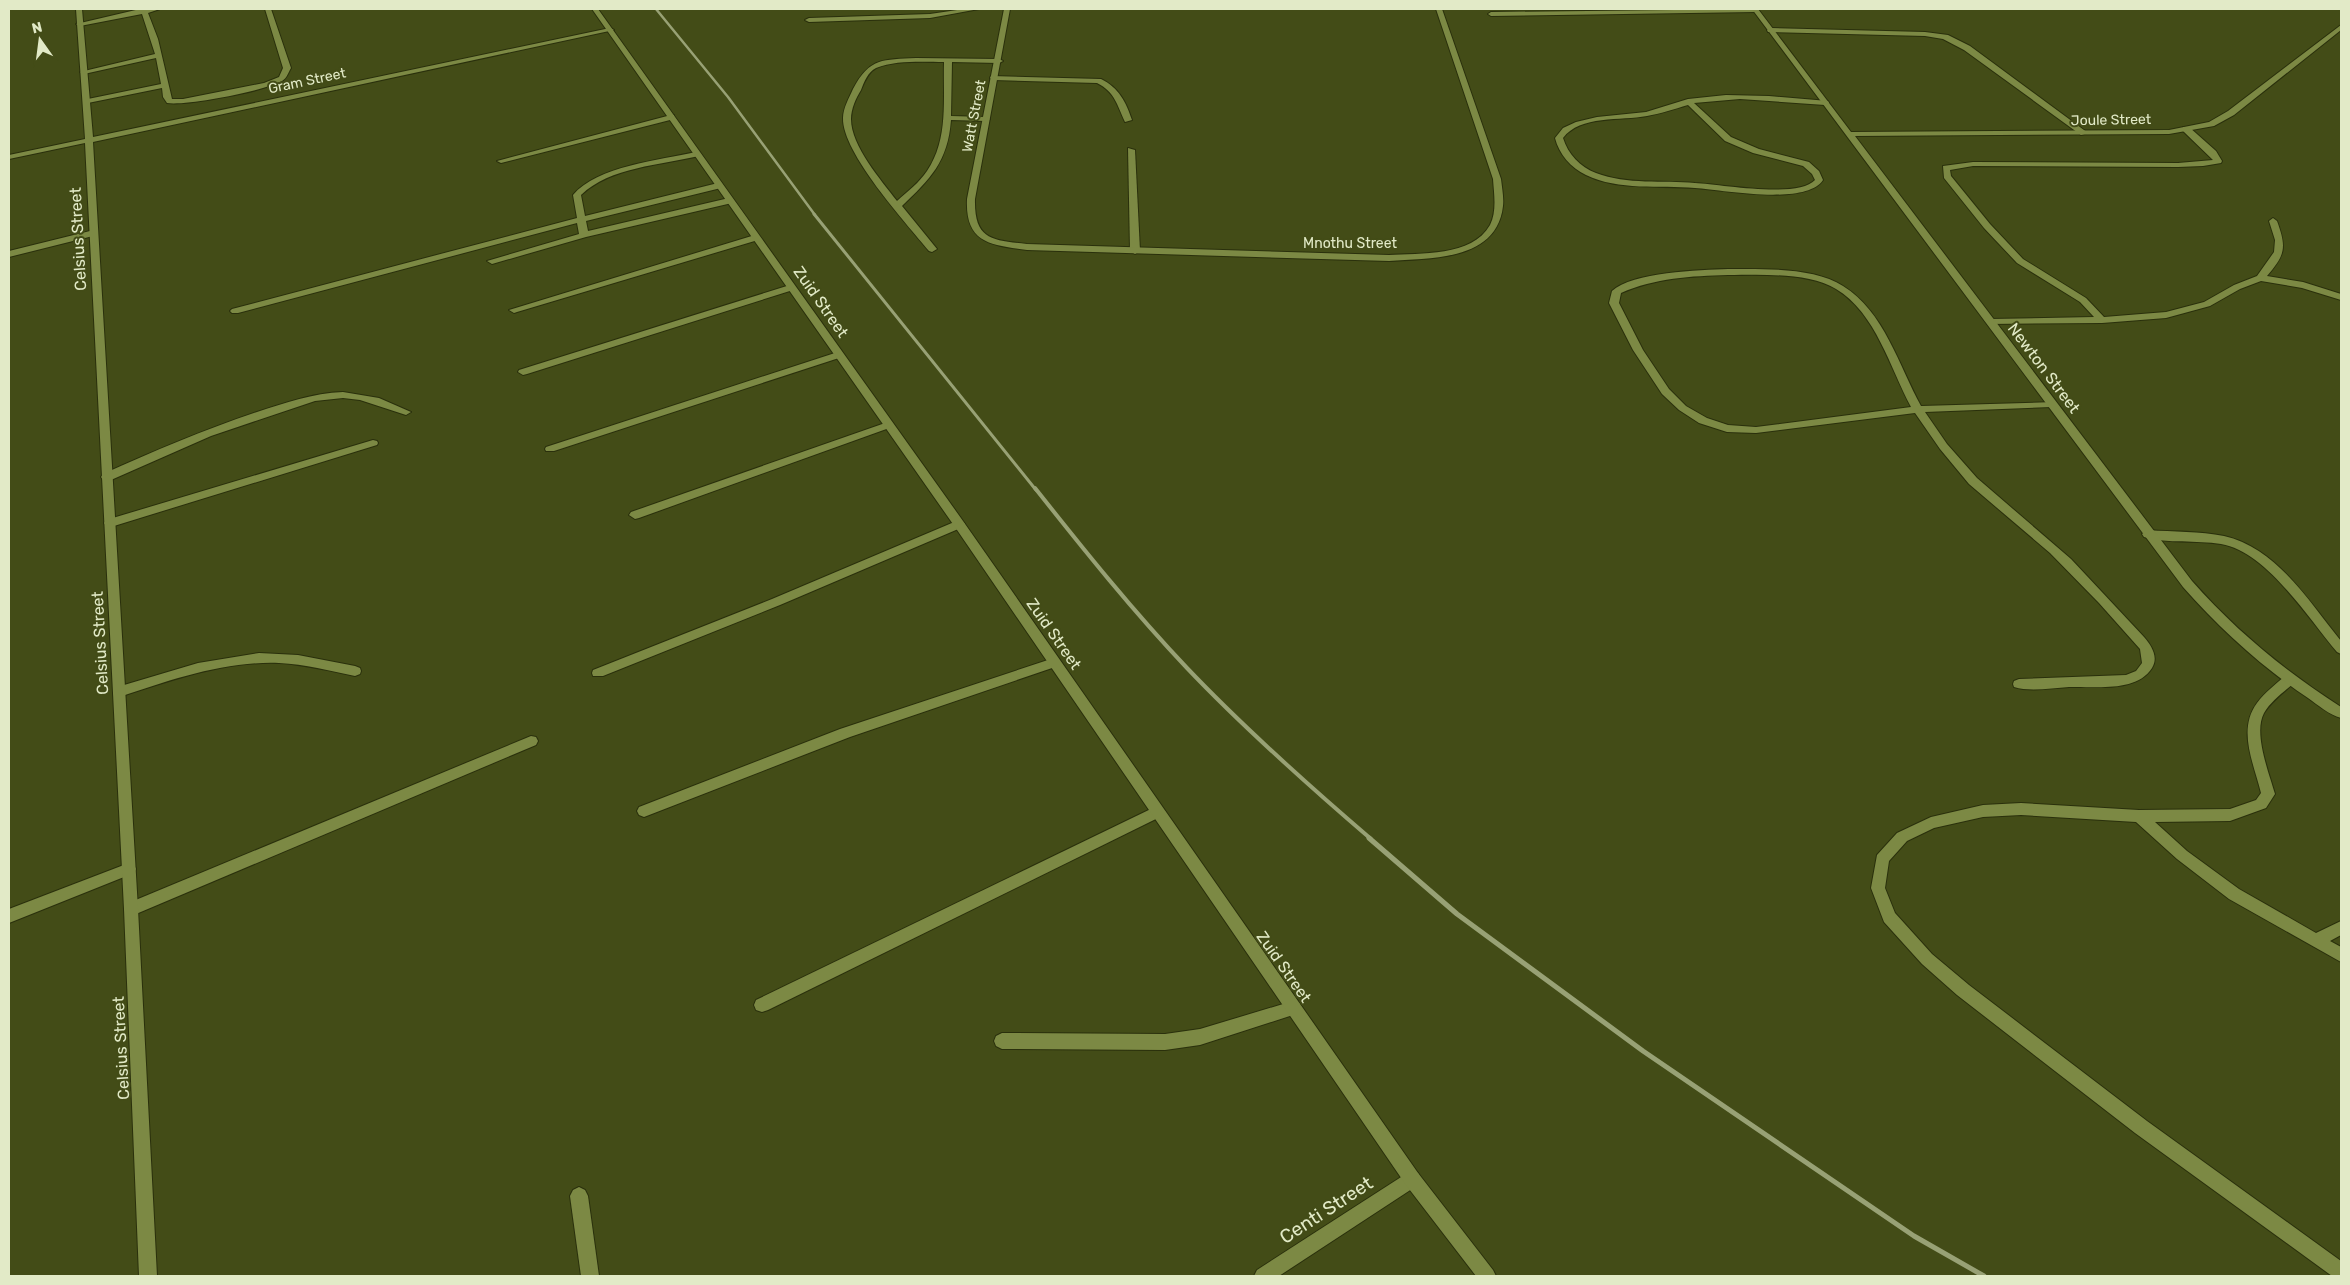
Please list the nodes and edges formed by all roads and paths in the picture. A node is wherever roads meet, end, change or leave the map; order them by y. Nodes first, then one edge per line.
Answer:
1 (80, 9) edge
2 (157, 9) edge
3 (268, 9) edge
4 (595, 9) edge
5 (976, 9) edge
6 (1007, 9) edge
7 (1439, 9) edge
8 (144, 10) edge
9 (1755, 10) edge
10 (1491, 14) dead end
11 (809, 20) dead end
12 (80, 24) junction
13 (2341, 27) edge
14 (610, 30) junction
15 (1771, 30) junction
16 (159, 55) junction
17 (948, 61) junction
18 (998, 61) junction
19 (84, 72) junction
20 (994, 78) junction
21 (166, 85) junction
22 (1688, 101) junction
23 (86, 102) junction
24 (1825, 103) junction
25 (671, 118) junction
26 (948, 118) junction
27 (986, 119) junction
28 (1128, 120) dead end
29 (2186, 129) junction
30 (2084, 133) junction
31 (1848, 134) junction
32 (89, 140) junction
33 (1131, 150) dead end
34 (696, 154) junction
35 (9, 157) edge
36 (501, 160) dead end
37 (718, 186) junction
38 (729, 201) junction
39 (898, 205) junction
40 (581, 220) junction
41 (2273, 221) dead end
42 (973, 229) joint
43 (94, 233) junction
44 (584, 235) junction
45 (755, 238) junction
46 (932, 250) dead end
47 (1135, 251) junction
48 (9, 254) edge
49 (492, 261) dead end
50 (2260, 278) junction
51 (790, 288) junction
52 (2341, 297) edge
53 (514, 310) dead end
54 (235, 311) dead end
55 (2102, 320) junction
56 (1990, 322) junction
57 (838, 355) junction
58 (523, 372) dead end
59 (2051, 404) junction
60 (1918, 409) junction
61 (406, 412) dead end
62 (888, 424) junction
63 (373, 443) dead end
64 (550, 449) dead end
65 (107, 477) junction
66 (636, 515) dead end
67 (110, 523) junction
68 (959, 524) junction
69 (2148, 534) junction
70 (2341, 649) edge
71 (1054, 663) junction
72 (355, 671) dead end
73 (598, 673) dead end
74 (2290, 679) junction
75 (2019, 684) dead end
76 (119, 692) junction
77 (2341, 713) edge
78 (531, 741) dead end
79 (644, 812) dead end
80 (1157, 812) junction
81 (2139, 816) junction
82 (129, 869) junction
83 (131, 909) junction
84 (9, 916) edge
85 (2341, 928) edge
86 (2316, 941) junction
87 (2341, 955) edge
88 (762, 1005) dead end
89 (1293, 1008) junction
90 (1002, 1041) dead end
91 (1412, 1179) junction
92 (579, 1196) dead end
93 (2341, 1272) edge
94 (148, 1276) edge
95 (590, 1276) edge
96 (1263, 1276) edge
97 (1487, 1276) edge

1 - 12 street, Celsius Street
2 - 8 street
3 - 21 street
4 - 14 street, Zuid Street
5 - 11 street
6 - 18 street, Watt Street
7 - 47 street, Mnothu Street
8 - 12 street
8 - 16 street
9 - 10 street
9 - 15 street, Newton Street
12 - 19 street, Celsius Street
13 - 29 street, Joule Street
14 - 25 street, Zuid Street
14 - 32 street, Gram Street
15 - 24 street, Newton Street
15 - 30 street
16 - 19 street
16 - 21 street
17 - 18 street
17 - 26 street
17 - 39 street
18 - 20 street, Watt Street
19 - 23 street, Celsius Street
20 - 27 street, Watt Street
20 - 28 street
21 - 23 street
22 - 22 street
22 - 24 street
23 - 32 street, Celsius Street
24 - 31 street, Newton Street
25 - 34 street, Zuid Street
25 - 36 street
26 - 27 street
26 - 39 street
27 - 42 street, Watt Street
29 - 30 street, Joule Street
29 - 55 street
30 - 31 street, Joule Street
31 - 56 street, Newton Street
32 - 35 street, Gram Street
32 - 43 street, Celsius Street
33 - 47 street
34 - 37 street, Zuid Street
34 - 40 street
37 - 38 street, Zuid Street
37 - 40 street
38 - 44 street
38 - 45 street, Zuid Street
39 - 46 street
40 - 44 street
40 - 54 street
41 - 50 street
42 - 47 street, Mnothu Street
43 - 48 street
43 - 65 street, Celsius Street
44 - 49 street
45 - 51 street, Zuid Street
45 - 53 street
50 - 52 street
50 - 55 street
51 - 57 street, Zuid Street
51 - 58 street
55 - 56 street
56 - 59 street, Newton Street
57 - 62 street, Zuid Street
57 - 64 street
59 - 60 street
59 - 69 street, Newton Street
60 - 60 street
60 - 75 street
61 - 65 street
62 - 66 street
62 - 68 street, Zuid Street
63 - 67 street
65 - 67 street, Celsius Street
67 - 76 street, Celsius Street
68 - 71 street, Zuid Street
68 - 73 street
69 - 70 street
69 - 74 street, Newton Street
71 - 79 street
71 - 80 street, Zuid Street
72 - 76 street
74 - 77 street, Newton Street
74 - 81 street
76 - 82 street, Celsius Street
78 - 83 street
80 - 88 street
80 - 89 street, Zuid Street
81 - 86 street
81 - 93 street
82 - 83 street, Celsius Street
82 - 84 street
83 - 94 street, Celsius Street
85 - 86 street
86 - 87 street
89 - 90 street
89 - 91 street, Zuid Street
91 - 96 street, Centi Street
91 - 97 street, Zuid Street
92 - 95 street

